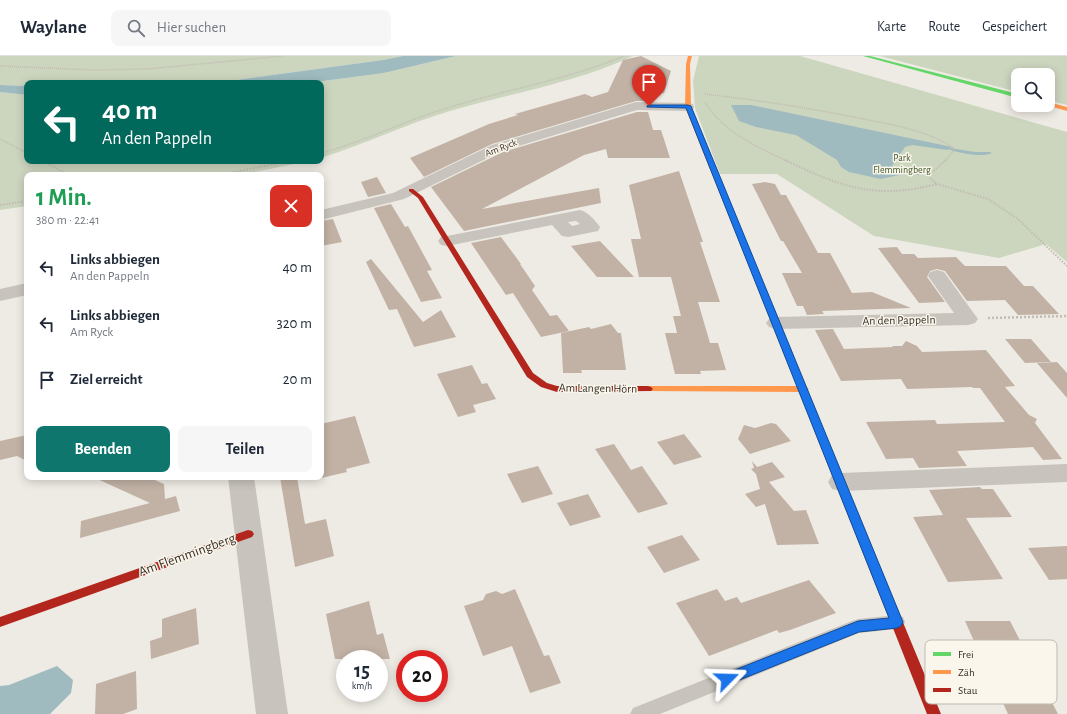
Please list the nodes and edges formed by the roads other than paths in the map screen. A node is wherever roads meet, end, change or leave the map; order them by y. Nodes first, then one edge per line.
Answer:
1 (690, 56) edge
2 (865, 56) edge
3 (1011, 94) edge
4 (688, 100) junction
5 (1055, 106) edge
6 (1067, 109) edge
7 (411, 190) junction
8 (324, 214) edge
9 (556, 220) dead end
10 (448, 241) junction
11 (938, 276) dead end
12 (24, 290) edge
13 (0, 295) edge
14 (776, 323) junction
15 (804, 389) junction
16 (1067, 473) edge
17 (241, 480) edge
18 (841, 482) junction
19 (248, 534) junction
20 (0, 622) edge
21 (897, 622) junction
22 (925, 692) edge
23 (930, 704) edge
24 (272, 714) edge
25 (639, 714) edge
26 (934, 714) edge

1 - 4 main road
2 - 3 main road
4 - 7 street, Am Ryck
4 - 14 main road
5 - 6 main road
7 - 8 street, Am Ryck
7 - 10 main road, Am Langen Hörn
9 - 10 street
10 - 15 main road, Am Langen Hörn
11 - 14 street, An den Pappeln
12 - 13 street
14 - 15 main road
15 - 18 main road
16 - 18 street
17 - 19 street
18 - 21 main road
19 - 20 main road, Am Flemmingberg
19 - 24 street, Am Flemmingberg
21 - 22 main road
21 - 25 lane
23 - 26 main road

